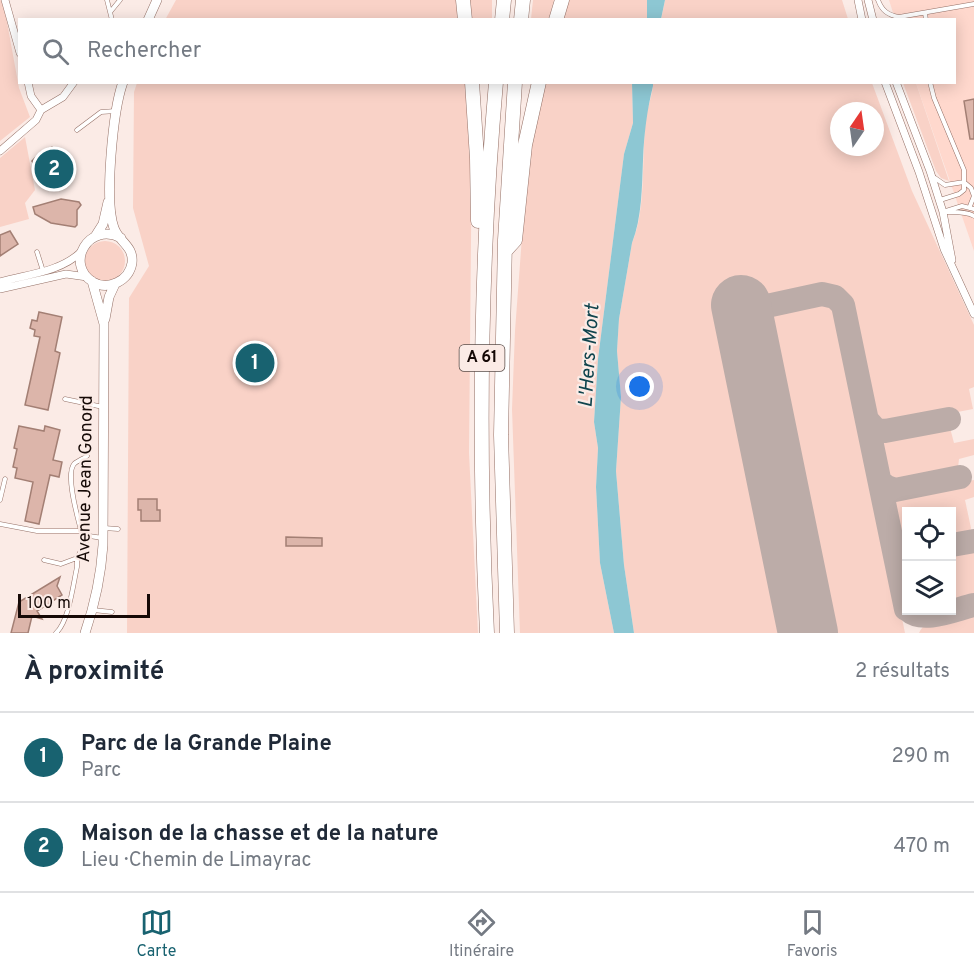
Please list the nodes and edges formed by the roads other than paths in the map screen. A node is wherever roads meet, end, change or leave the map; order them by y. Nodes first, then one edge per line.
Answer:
1 (5, 0) edge
2 (107, 0) edge
3 (120, 0) edge
4 (157, 0) edge
5 (464, 0) edge
6 (504, 0) edge
7 (523, 0) edge
8 (562, 0) edge
9 (858, 0) edge
10 (868, 0) edge
11 (878, 0) edge
12 (974, 4) edge
13 (110, 11) junction
14 (926, 13) junction
15 (112, 18) edge
16 (149, 18) edge
17 (465, 18) edge
18 (502, 18) edge
19 (521, 18) edge
20 (557, 18) edge
21 (862, 18) edge
22 (872, 18) edge
23 (926, 18) edge
24 (17, 33) edge
25 (18, 44) edge
26 (28, 84) edge
27 (73, 84) edge
28 (123, 84) edge
29 (472, 84) edge
30 (496, 84) edge
31 (515, 84) edge
32 (539, 84) edge
33 (886, 84) edge
34 (897, 84) edge
35 (930, 84) edge
36 (41, 110) junction
37 (117, 111) junction
38 (77, 130) dead end
39 (0, 151) edge
40 (930, 171) junction
41 (964, 182) junction
42 (110, 194) junction
43 (939, 201) junction
44 (972, 208) edge
45 (944, 212) junction
46 (933, 215) junction
47 (974, 216) edge
48 (96, 236) junction
49 (121, 238) junction
50 (505, 251) junction
51 (37, 252) dead end
52 (81, 252) junction
53 (42, 271) junction
54 (954, 271) junction
55 (90, 279) junction
56 (0, 282) edge
57 (115, 284) junction
58 (0, 289) edge
59 (483, 314) junction
60 (974, 314) edge
61 (104, 324) junction
62 (65, 399) dead end
63 (104, 407) junction
64 (87, 456) dead end
65 (5, 479) dead end
66 (0, 500) edge
67 (0, 524) edge
68 (118, 529) dead end
69 (81, 531) junction
70 (103, 532) junction
71 (89, 536) junction
72 (77, 558) junction
73 (44, 560) dead end
74 (93, 610) junction
75 (112, 612) dead end
76 (56, 633) edge
77 (85, 633) edge
78 (488, 633) edge
79 (507, 633) edge

1 - 24 street
2 - 13 lane
3 - 13 lane
4 - 16 street
5 - 17 highway
6 - 18 highway
7 - 19 highway
8 - 20 highway
9 - 21 street
10 - 22 street
11 - 14 lane
12 - 14 lane
13 - 15 lane
14 - 23 lane
24 - 25 street
26 - 36 street
27 - 36 street
28 - 37 street, Avenue Jean Gonord
29 - 59 highway
30 - 59 highway, A 61
31 - 50 highway, A 61
32 - 50 highway
33 - 46 street
34 - 40 street
35 - 41 lane
36 - 39 street
37 - 38 lane
37 - 42 street, Avenue Jean Gonord
40 - 41 lane
40 - 43 street
41 - 43 lane
41 - 44 lane
42 - 48 street, Avenue Jean Gonord
42 - 49 street, Avenue Jean Gonord
43 - 45 street
44 - 45 lane
45 - 46 street
45 - 47 lane
45 - 54 street
46 - 54 street
48 - 49 street
48 - 52 street, Avenue Jean Gonord
49 - 57 street, Avenue Jean Gonord
50 - 79 highway, A 61
51 - 53 lane
52 - 53 street
52 - 55 street, Avenue Jean Gonord
53 - 56 street
54 - 60 street
55 - 57 street
55 - 58 street
55 - 61 street, Avenue Jean Gonord
57 - 61 street, Avenue Jean Gonord
59 - 78 highway, A 61
61 - 63 street, Avenue Jean Gonord
62 - 63 lane
63 - 70 street, Avenue Jean Gonord
64 - 69 lane
65 - 66 lane
67 - 69 lane
68 - 70 lane
69 - 71 lane
70 - 71 lane
70 - 74 street, Avenue Jean Gonord
71 - 72 lane
72 - 73 lane
72 - 76 lane
74 - 75 lane
74 - 77 street, Avenue Jean Gonord

